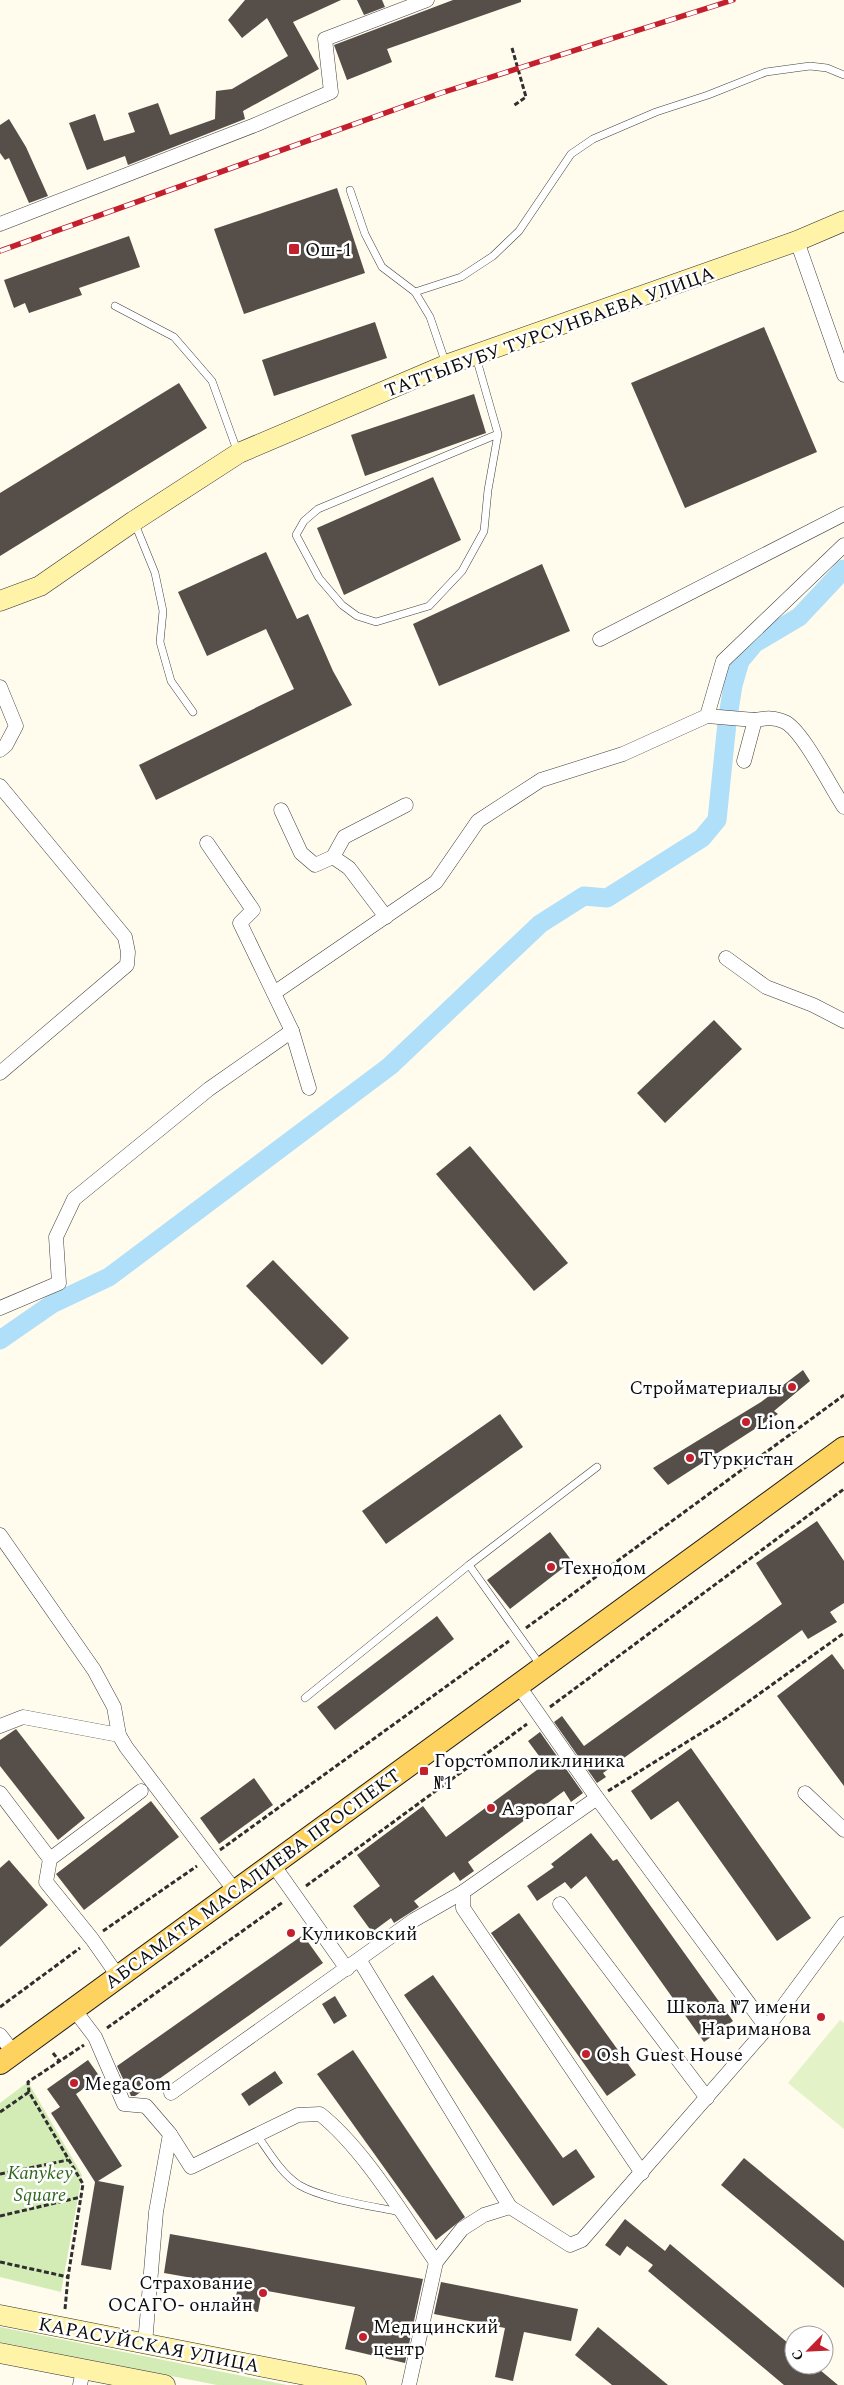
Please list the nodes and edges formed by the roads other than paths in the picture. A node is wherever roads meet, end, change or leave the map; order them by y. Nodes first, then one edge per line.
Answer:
1 (427, 0) edge
2 (844, 75) edge
3 (350, 190) dead end
4 (844, 221) edge
5 (0, 224) edge
6 (797, 241) junction
7 (415, 292) junction
8 (115, 306) dead end
9 (476, 354) junction
10 (446, 365) junction
11 (844, 375) edge
12 (498, 434) junction
13 (239, 453) junction
14 (844, 514) edge
15 (134, 521) junction
16 (844, 545) edge
17 (0, 601) edge
18 (600, 639) dead end
19 (0, 687) edge
20 (193, 712) dead end
21 (712, 718) junction
22 (755, 720) junction
23 (0, 750) edge
24 (744, 761) dead end
25 (0, 786) edge
26 (406, 805) dead end
27 (844, 807) edge
28 (281, 810) dead end
29 (207, 843) dead end
30 (333, 858) junction
31 (386, 917) junction
32 (726, 958) dead end
33 (274, 992) junction
34 (844, 1022) edge
35 (292, 1031) junction
36 (0, 1073) edge
37 (309, 1088) dead end
38 (0, 1308) edge
39 (844, 1448) edge
40 (597, 1468) dead end
41 (0, 1535) edge
42 (469, 1565) junction
43 (542, 1668) junction
44 (518, 1685) junction
45 (305, 1698) dead end
46 (0, 1726) edge
47 (119, 1735) junction
48 (141, 1791) dead end
49 (0, 1793) edge
50 (805, 1793) dead end
51 (597, 1798) junction
52 (844, 1830) edge
53 (50, 1859) junction
54 (272, 1862) junction
55 (235, 1891) junction
56 (463, 1892) junction
57 (560, 1904) dead end
58 (844, 1924) edge
59 (360, 1961) junction
60 (347, 1969) junction
61 (118, 1976) junction
62 (73, 2008) junction
63 (768, 2028) junction
64 (5, 2050) edge
65 (171, 2093) dead end
66 (707, 2098) junction
67 (170, 2134) junction
68 (257, 2135) junction
69 (642, 2172) junction
70 (510, 2207) junction
71 (401, 2212) junction
72 (436, 2262) junction
73 (0, 2314) edge
74 (145, 2344) junction
75 (0, 2353) edge
76 (82, 2377) edge
77 (165, 2385) edge
78 (356, 2385) edge
79 (409, 2385) edge

1 - 5 street
2 - 7 lane
3 - 7 lane
4 - 6 street, ТАТТЫБУБУ ТУРСУНБАЕВА УЛИЦА
6 - 9 street, ТАТТЫБУБУ ТУРСУНБАЕВА УЛИЦА
6 - 11 street
7 - 10 lane
8 - 13 lane
9 - 10 street, ТАТТЫБУБУ ТУРСУНБАЕВА УЛИЦА
9 - 12 lane
10 - 13 street, ТАТТЫБУБУ ТУРСУНБАЕВА УЛИЦА
12 - 12 lane
13 - 15 street, ТАТТЫБУБУ ТУРСУНБАЕВА УЛИЦА
14 - 18 street
15 - 17 street, ТАТТЫБУБУ ТУРСУНБАЕВА УЛИЦА
15 - 20 lane
16 - 21 street
19 - 23 street
21 - 22 street
21 - 31 street
22 - 24 street
22 - 27 street
25 - 36 street
26 - 30 street
28 - 30 street
29 - 33 street
30 - 31 street
31 - 33 street
32 - 34 street
33 - 35 street
35 - 37 street
35 - 38 street
39 - 43 main road, АБСАМАТА МАСАЛИЕВА ПРОСПЕКТ
40 - 42 lane
41 - 47 street
42 - 43 lane
42 - 45 lane
43 - 44 main road, АБСАМАТА МАСАЛИЕВА ПРОСПЕКТ
44 - 51 street
44 - 54 main road, АБСАМАТА МАСАЛИЕВА ПРОСПЕКТ
46 - 47 street
47 - 55 street
48 - 53 street
49 - 53 street
50 - 52 street
51 - 56 street
51 - 63 street
53 - 61 street
54 - 55 main road, АБСАМАТА МАСАЛИЕВА ПРОСПЕКТ
54 - 60 street
55 - 61 main road, АБСАМАТА МАСАЛИЕВА ПРОСПЕКТ
56 - 59 street
56 - 69 street
57 - 66 street
58 - 63 street
59 - 60 street
59 - 70 street
60 - 65 street
61 - 62 main road, АБСАМАТА МАСАЛИЕВА ПРОСПЕКТ
62 - 64 main road, АБСАМАТА МАСАЛИЕВА ПРОСПЕКТ
62 - 67 street
63 - 66 street
66 - 69 street
67 - 68 street
67 - 74 street
68 - 71 lane
68 - 71 street
69 - 70 street
70 - 72 street
71 - 72 street
72 - 79 street
73 - 74 street, КАРАСУЙСКАЯ УЛИЦА
74 - 78 street, КАРАСУЙСКАЯ УЛИЦА
75 - 76 street, КАРАСУЙСКАЯ УЛИЦА
76 - 77 street, КАРАСУЙСКАЯ УЛИЦА

